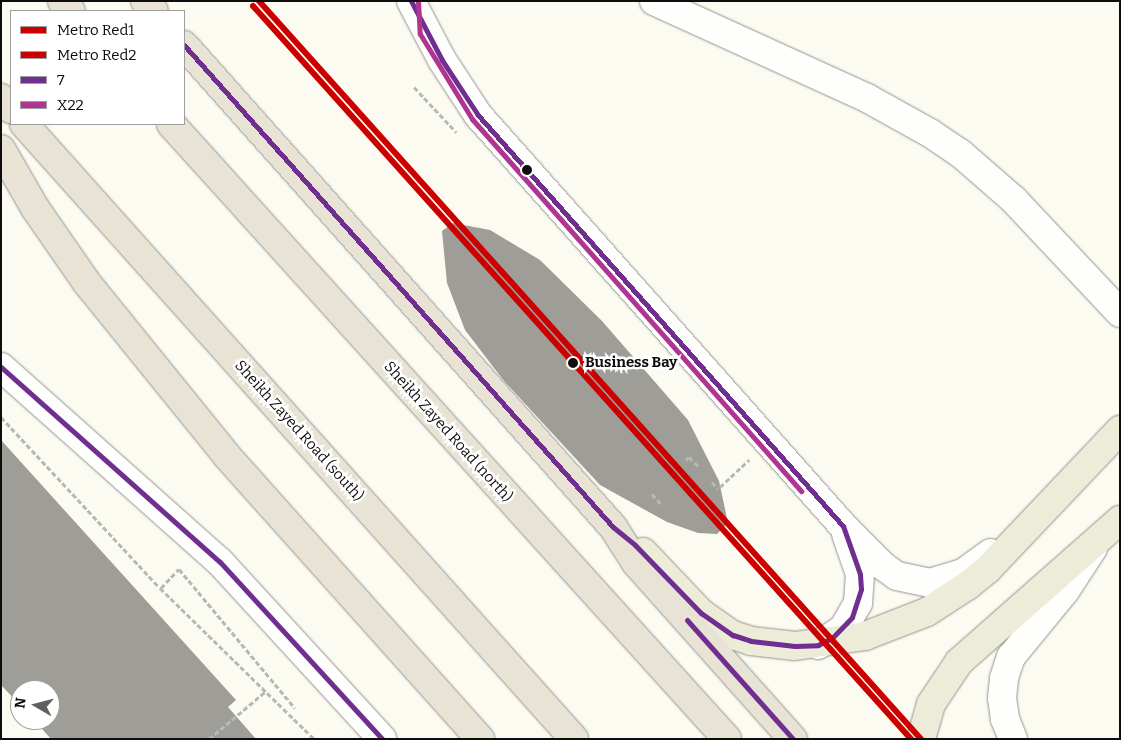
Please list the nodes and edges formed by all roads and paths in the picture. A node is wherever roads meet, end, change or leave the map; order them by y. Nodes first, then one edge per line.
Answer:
1 (411, 1) edge
2 (425, 1) edge
3 (654, 1) edge
4 (427, 31) junction
5 (185, 46) edge
6 (1, 98) edge
7 (10, 109) edge
8 (25, 125) edge
9 (172, 125) edge
10 (1, 149) edge
11 (1117, 313) edge
12 (1, 367) edge
13 (1, 417) edge
14 (1120, 430) edge
15 (686, 460) dead end
16 (699, 467) dead end
17 (712, 482) dead end
18 (718, 489) dead end
19 (652, 494) dead end
20 (662, 505) dead end
21 (1120, 520) edge
22 (843, 526) junction
23 (613, 527) junction
24 (1023, 529) junction
25 (1098, 540) junction
26 (160, 588) junction
27 (818, 645) junction
28 (266, 691) junction
29 (295, 708) dead end
30 (208, 739) edge
31 (314, 739) edge
32 (382, 739) edge
33 (480, 739) edge
34 (574, 739) edge
35 (727, 739) edge
36 (793, 739) edge
37 (921, 739) edge
38 (1013, 739) edge

1 - 4 street
2 - 4 street
3 - 11 street
4 - 22 street
5 - 23 highway
6 - 7 highway
8 - 34 highway, Sheikh Zayed Road (south)
9 - 35 highway, Sheikh Zayed Road (north)
10 - 33 highway
12 - 32 street
13 - 26 path
14 - 24 main road
15 - 16 path
17 - 18 path
19 - 20 path
21 - 25 main road
22 - 24 street
22 - 27 street
23 - 27 main road
23 - 36 highway
24 - 27 main road
25 - 37 main road
25 - 38 street
26 - 28 path
26 - 29 path
28 - 30 path
28 - 31 path

